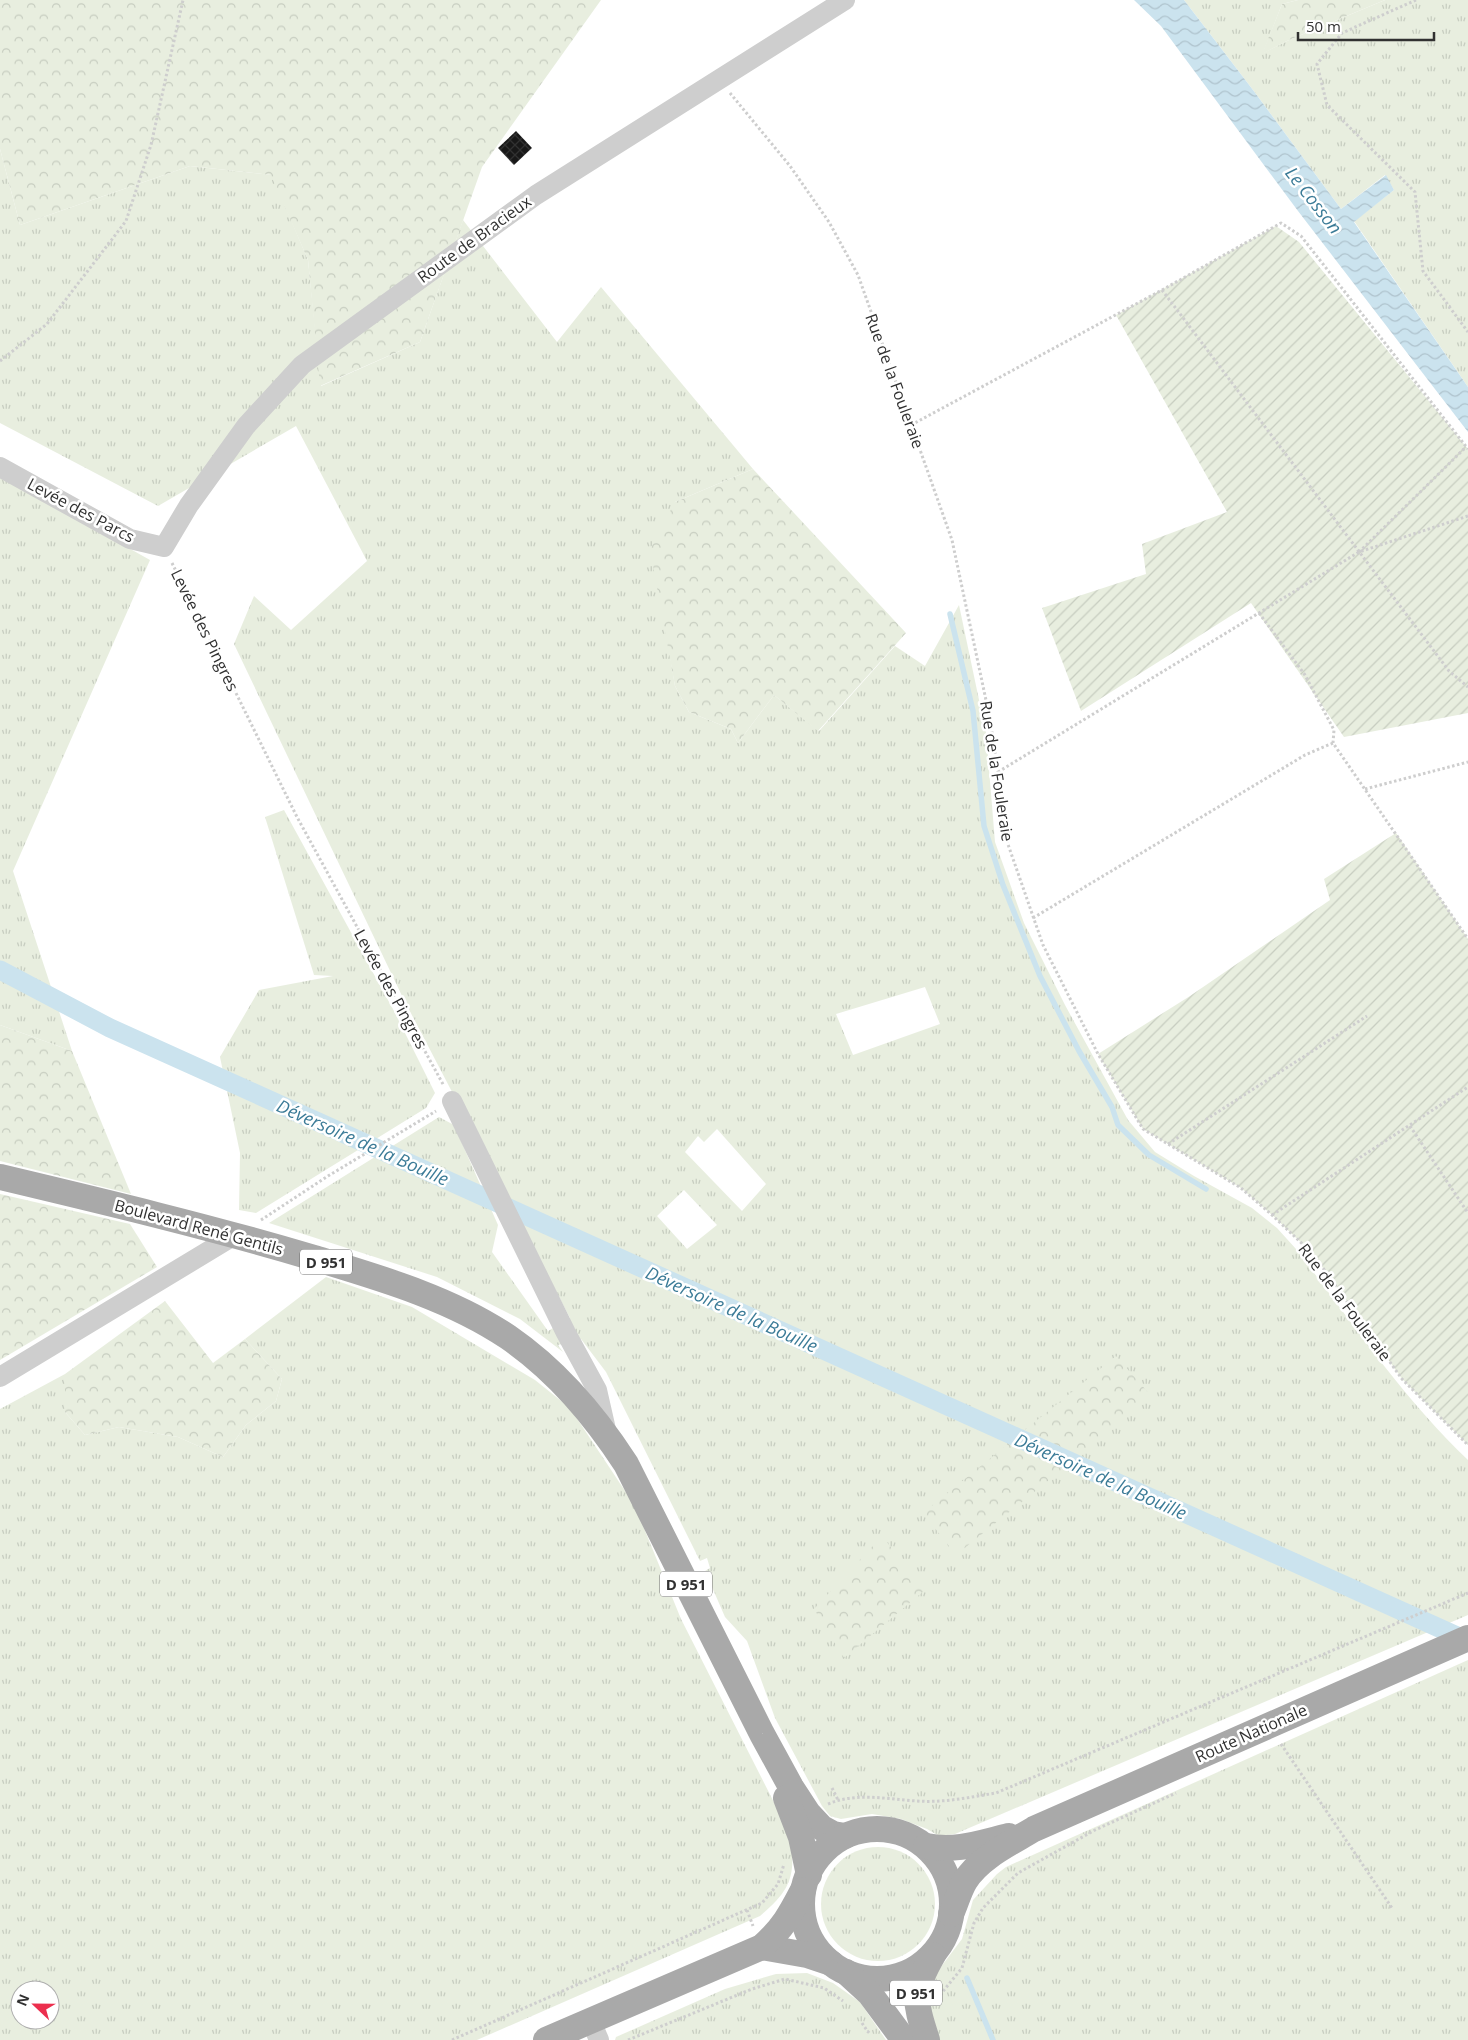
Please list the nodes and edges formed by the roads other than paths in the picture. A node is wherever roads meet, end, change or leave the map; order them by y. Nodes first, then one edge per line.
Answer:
1 (845, 0) edge
2 (0, 467) edge
3 (164, 547) joint
4 (452, 1101) road end
5 (0, 1177) edge
6 (235, 1235) junction
7 (0, 1378) edge
8 (607, 1436) junction
9 (1468, 1638) edge
10 (762, 1734) junction
11 (1034, 1829) junction
12 (845, 1836) junction
13 (926, 1846) junction
14 (807, 1881) junction
15 (952, 1914) junction
16 (757, 1936) junction
17 (936, 1950) junction
18 (840, 1968) junction
19 (595, 2030) edge
20 (897, 2030) edge
21 (546, 2040) edge
22 (927, 2040) edge

1 - 3 street, Route de Bracieux
2 - 3 street, Levée des Parcs
4 - 8 street
5 - 6 main road, Boulevard René Gentils / D 951
6 - 7 street
6 - 8 main road, Boulevard René Gentils / D 951
8 - 10 main road, Boulevard René Gentils / D 951
9 - 11 main road, Route Nationale
10 - 12 main road, Boulevard René Gentils / D 951
10 - 14 main road, Boulevard René Gentils / D 951
11 - 13 main road, Route Nationale
11 - 15 main road, Route Nationale
12 - 13 main road
12 - 14 main road
13 - 15 main road
14 - 16 main road
14 - 18 main road
15 - 17 main road
16 - 18 main road
16 - 19 main road
17 - 18 main road
17 - 22 main road, D 951
18 - 20 main road, D 951
19 - 21 main road

